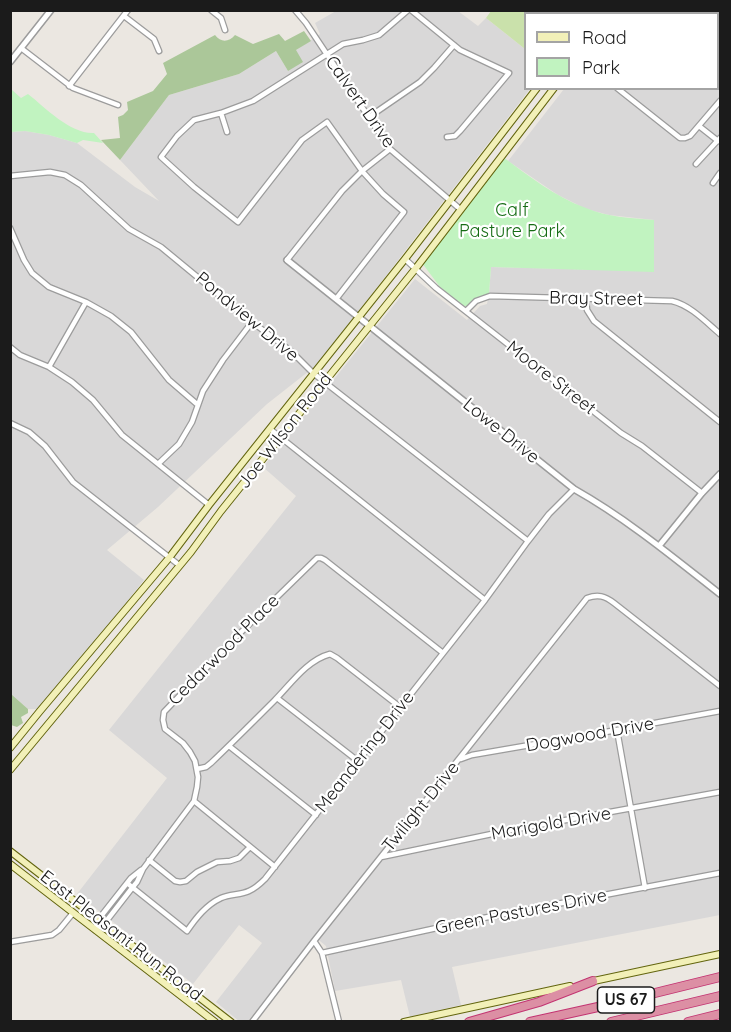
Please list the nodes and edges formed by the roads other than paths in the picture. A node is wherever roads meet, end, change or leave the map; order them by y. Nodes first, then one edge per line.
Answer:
1 (51, 10) edge
2 (128, 10) edge
3 (211, 10) edge
4 (296, 10) edge
5 (409, 10) edge
6 (124, 16) junction
7 (225, 30) dead end
8 (454, 45) junction
9 (21, 48) junction
10 (159, 51) dead end
11 (326, 54) junction
12 (10, 62) edge
13 (69, 86) junction
14 (535, 90) edge
15 (552, 90) edge
16 (620, 90) edge
17 (720, 101) edge
18 (118, 105) dead end
19 (221, 113) junction
20 (369, 117) junction
21 (699, 126) junction
22 (227, 132) dead end
23 (447, 137) dead end
24 (720, 140) edge
25 (390, 149) junction
26 (696, 164) dead end
27 (362, 171) junction
28 (720, 173) edge
29 (10, 176) edge
30 (713, 183) dead end
31 (450, 200) junction
32 (460, 209) junction
33 (10, 228) edge
34 (405, 259) junction
35 (287, 261) joint
36 (416, 268) junction
37 (336, 299) junction
38 (586, 299) junction
39 (86, 302) junction
40 (466, 312) junction
41 (359, 317) junction
42 (252, 322) junction
43 (370, 326) junction
44 (720, 334) edge
45 (10, 347) edge
46 (49, 367) junction
47 (313, 373) junction
48 (324, 382) junction
49 (198, 405) junction
50 (720, 422) edge
51 (10, 423) edge
52 (270, 429) junction
53 (281, 438) junction
54 (158, 464) junction
55 (720, 474) edge
56 (574, 489) junction
57 (702, 493) junction
58 (209, 505) junction
59 (528, 541) junction
60 (659, 546) junction
61 (169, 558) junction
62 (179, 566) junction
63 (720, 594) edge
64 (485, 600) junction
65 (443, 653) junction
66 (720, 686) edge
67 (277, 698) junction
68 (400, 707) junction
69 (720, 711) edge
70 (617, 730) junction
71 (229, 746) junction
72 (10, 748) edge
73 (459, 760) junction
74 (358, 761) junction
75 (10, 770) edge
76 (197, 770) junction
77 (720, 792) edge
78 (194, 801) junction
79 (631, 809) junction
80 (316, 815) junction
81 (250, 847) junction
82 (10, 851) edge
83 (381, 857) junction
84 (149, 860) junction
85 (10, 864) edge
86 (275, 867) junction
87 (143, 869) junction
88 (720, 873) edge
89 (127, 883) junction
90 (132, 888) junction
91 (645, 888) junction
92 (73, 913) junction
93 (98, 920) junction
94 (104, 924) junction
95 (95, 930) junction
96 (10, 942) edge
97 (314, 942) junction
98 (322, 953) junction
99 (720, 954) edge
100 (720, 977) edge
101 (593, 981) junction
102 (720, 996) edge
103 (720, 1015) edge
104 (214, 1021) edge
105 (231, 1022) edge
106 (252, 1022) edge
107 (339, 1022) edge
108 (404, 1022) edge
109 (469, 1022) edge
110 (530, 1022) edge
111 (611, 1022) edge
112 (688, 1022) edge
113 (696, 1022) edge

1 - 9 street
2 - 6 street
3 - 7 street
4 - 11 street, Calvert Drive
5 - 8 street
5 - 11 street
6 - 10 street
6 - 13 street
8 - 20 street
8 - 23 street
9 - 12 street
9 - 13 street
11 - 19 street
11 - 20 street, Calvert Drive
13 - 18 street
14 - 31 main road, Joe Wilson Road
15 - 32 main road, Joe Wilson Road
16 - 21 street
17 - 21 street
19 - 22 street
19 - 27 street
20 - 25 street, Calvert Drive
21 - 24 street
24 - 26 street
25 - 27 street
25 - 31 street, Calvert Drive
27 - 35 street
27 - 37 street
28 - 30 street
29 - 42 street, Pondview Drive
31 - 32 street, Calvert Drive
31 - 34 main road, Joe Wilson Road
32 - 36 main road, Joe Wilson Road
33 - 39 street
34 - 36 street, Moore Street
34 - 41 main road, Joe Wilson Road
35 - 37 street, Lowe Drive
36 - 40 street, Moore Street
36 - 43 main road, Joe Wilson Road
37 - 41 street, Lowe Drive
38 - 40 street, Bray Street
38 - 44 street, Bray Street
38 - 50 street
39 - 46 street
39 - 49 street
40 - 57 street, Moore Street
41 - 43 street, Lowe Drive
41 - 47 main road, Joe Wilson Road
42 - 47 street, Pondview Drive
42 - 49 street
43 - 48 main road, Joe Wilson Road
43 - 56 street, Lowe Drive
45 - 46 street
46 - 54 street
47 - 48 street, Pondview Drive
47 - 52 main road, Joe Wilson Road
48 - 53 main road, Joe Wilson Road
48 - 59 street, Pondview Drive
49 - 54 street
51 - 61 street
52 - 53 street
52 - 58 main road, Joe Wilson Road
53 - 62 main road, Joe Wilson Road
53 - 64 street
54 - 58 street
55 - 57 street
56 - 59 street, Meandering Drive
56 - 60 street, Lowe Drive
57 - 60 street
58 - 61 main road, Joe Wilson Road
59 - 64 street, Meandering Drive
60 - 63 street, Lowe Drive
61 - 62 street
61 - 72 main road, Joe Wilson Road
62 - 75 main road, Joe Wilson Road
64 - 65 street, Meandering Drive
65 - 68 street, Meandering Drive
65 - 76 street, Cedarwood Place
66 - 73 street, Twilight Drive
67 - 68 street
67 - 71 street
67 - 74 street
68 - 74 street, Meandering Drive
69 - 70 street, Dogwood Drive
70 - 73 street, Dogwood Drive
70 - 79 street
71 - 76 street
71 - 80 street
73 - 83 street, Twilight Drive
74 - 80 street, Meandering Drive
76 - 78 street
77 - 79 street, Marigold Drive
78 - 81 street
78 - 84 street
79 - 83 street, Marigold Drive
79 - 91 street
80 - 86 street, Meandering Drive
81 - 84 street
81 - 86 street
82 - 93 main road, East Pleasant Run Road
83 - 97 street, Twilight Drive
84 - 87 street
85 - 92 main road, East Pleasant Run Road
86 - 90 street, Meandering Drive
87 - 89 street
87 - 90 street
88 - 91 street, Green Pastures Drive
89 - 90 street, Meandering Drive
89 - 93 street
90 - 94 street
91 - 98 street, Green Pastures Drive
92 - 95 main road, East Pleasant Run Road
92 - 96 street
93 - 94 main road, East Pleasant Run Road
93 - 95 street
94 - 95 street
94 - 105 main road, East Pleasant Run Road
95 - 104 main road, East Pleasant Run Road
97 - 98 street
97 - 106 street, Twilight Drive
98 - 107 street
99 - 101 main road
100 - 110 highway, US 67
101 - 108 main road
101 - 109 highway
102 - 111 highway, US 67
103 - 112 highway
103 - 113 main road

